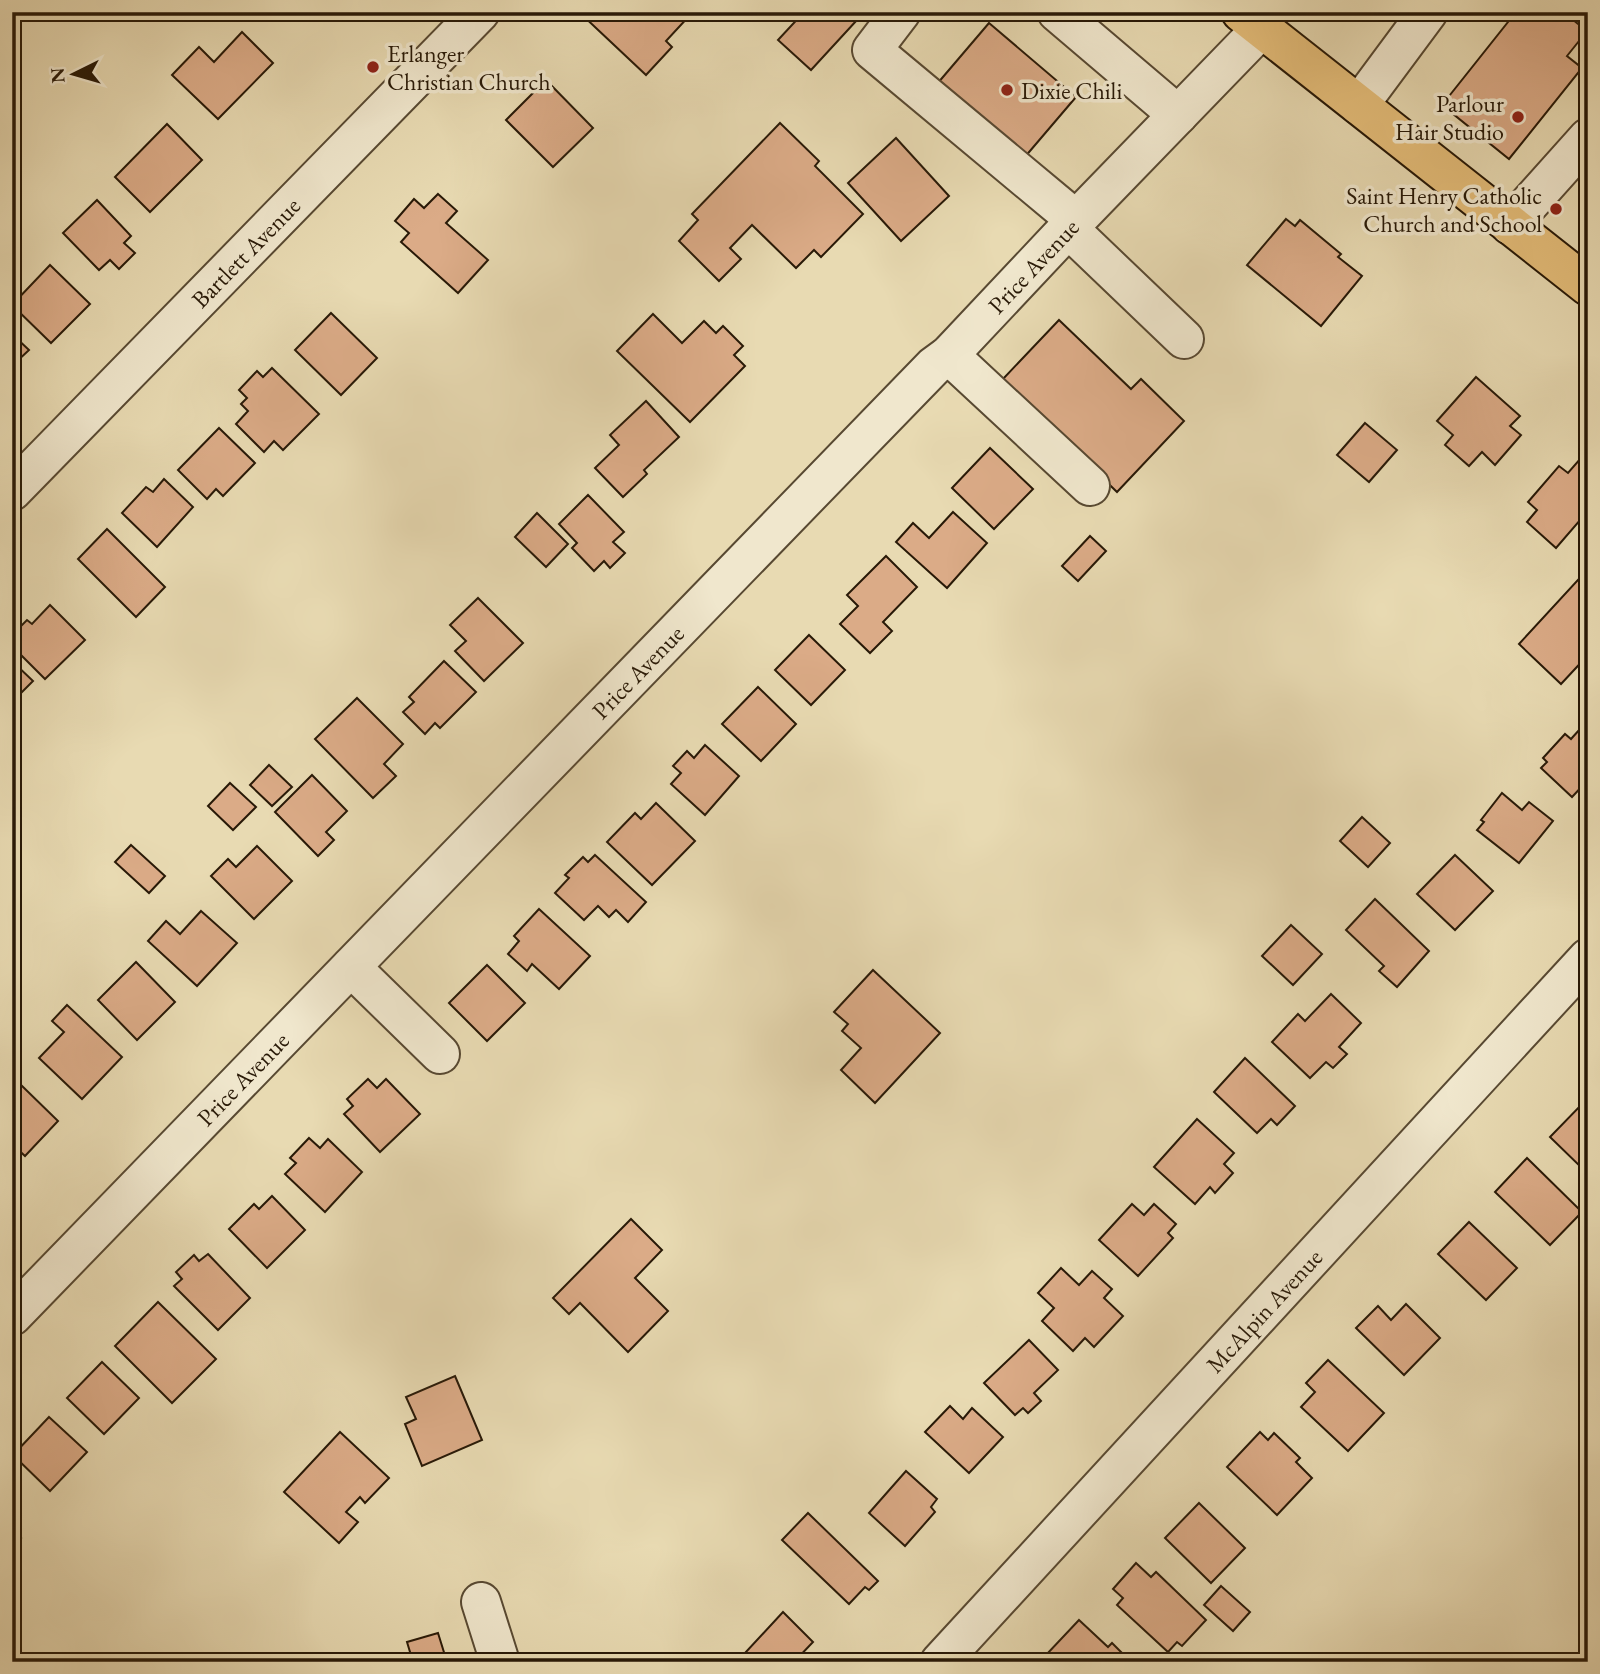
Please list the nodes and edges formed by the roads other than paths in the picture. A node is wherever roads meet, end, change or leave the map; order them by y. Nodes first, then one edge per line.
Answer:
1 (480, 12) edge
2 (901, 12) edge
3 (1057, 12) edge
4 (1415, 17) edge
5 (1251, 20) edge
6 (1359, 105) junction
7 (1178, 115) junction
8 (1588, 138) edge
9 (1072, 224) junction
10 (1510, 225) junction
11 (1588, 286) edge
12 (1184, 339) dead end
13 (949, 355) junction
14 (1090, 486) dead end
15 (12, 491) edge
16 (1588, 958) edge
17 (351, 967) junction
18 (440, 1054) dead end
19 (12, 1316) edge
20 (481, 1602) dead end
21 (500, 1662) edge
22 (940, 1662) edge

1 - 15 street, Bartlett Avenue
2 - 9 street
3 - 7 street
4 - 6 street
5 - 6 main road
5 - 7 street, Price Avenue
6 - 10 main road
7 - 9 street, Price Avenue
8 - 10 street
9 - 12 street
9 - 13 street, Price Avenue
10 - 11 main road
13 - 14 street
13 - 17 street, Price Avenue
16 - 22 street, McAlpin Avenue
17 - 18 street
17 - 19 street, Price Avenue
20 - 21 street

